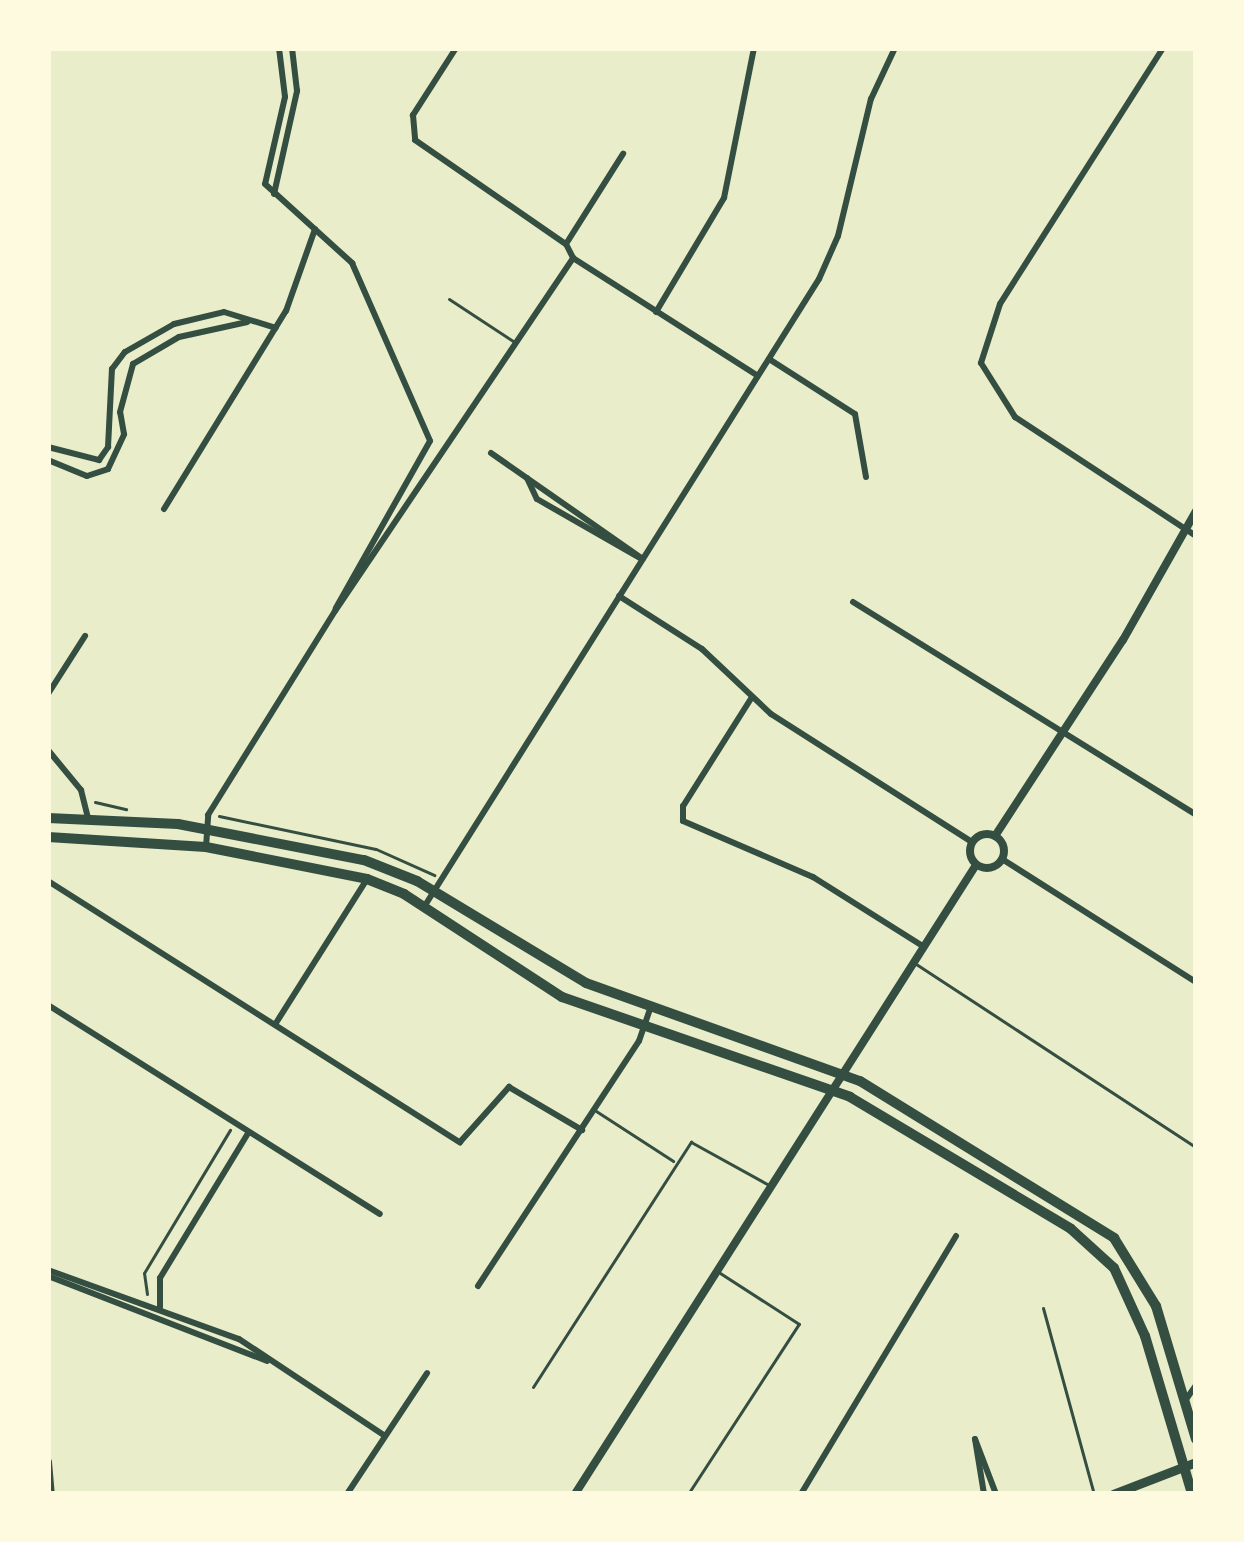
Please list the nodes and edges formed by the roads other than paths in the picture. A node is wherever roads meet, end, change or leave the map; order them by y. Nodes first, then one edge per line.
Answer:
1 (279, 48) edge
2 (292, 48) edge
3 (456, 48) edge
4 (754, 48) edge
5 (895, 48) edge
6 (1163, 48) edge
7 (622, 154) dead end
8 (280, 201) junction
9 (315, 229) junction
10 (566, 244) junction
11 (573, 258) junction
12 (449, 298) dead end
13 (656, 312) junction
14 (250, 321) junction
15 (276, 328) junction
16 (517, 344) junction
17 (769, 359) junction
18 (758, 376) junction
19 (48, 447) edge
20 (491, 453) dead end
21 (48, 460) edge
22 (526, 477) junction
23 (866, 477) dead end
24 (164, 509) dead end
25 (1196, 511) edge
26 (1185, 529) junction
27 (1196, 536) edge
28 (643, 559) junction
29 (619, 596) junction
30 (854, 602) dead end
31 (335, 611) junction
32 (85, 636) dead end
33 (48, 694) edge
34 (752, 697) junction
35 (1063, 733) junction
36 (48, 750) edge
37 (1196, 814) edge
38 (48, 818) edge
39 (88, 818) junction
40 (206, 829) junction
41 (995, 836) junction
42 (48, 837) edge
43 (972, 842) junction
44 (206, 848) junction
45 (1002, 859) junction
46 (976, 865) junction
47 (367, 879) junction
48 (48, 880) edge
49 (434, 890) junction
50 (424, 907) junction
51 (924, 947) junction
52 (914, 963) junction
53 (1196, 982) edge
54 (48, 1005) edge
55 (651, 1007) junction
56 (276, 1024) junction
57 (645, 1028) junction
58 (844, 1074) junction
59 (835, 1089) junction
60 (595, 1110) junction
61 (581, 1130) junction
62 (248, 1133) junction
63 (1196, 1147) edge
64 (676, 1163) junction
65 (772, 1187) junction
66 (380, 1214) dead end
67 (956, 1236) dead end
68 (718, 1272) junction
69 (48, 1273) edge
70 (478, 1286) dead end
71 (160, 1307) junction
72 (1043, 1308) dead end
73 (276, 1363) junction
74 (427, 1372) dead end
75 (1196, 1385) edge
76 (532, 1387) dead end
77 (1185, 1400) junction
78 (385, 1436) junction
79 (1196, 1439) edge
80 (48, 1462) edge
81 (1190, 1464) edge
82 (51, 1494) edge
83 (346, 1494) edge
84 (575, 1494) edge
85 (688, 1494) edge
86 (801, 1494) edge
87 (984, 1494) edge
88 (996, 1494) edge
89 (1094, 1494) edge
90 (1113, 1494) edge
91 (1192, 1494) edge

1 - 8 street
2 - 8 street
3 - 10 street
4 - 13 street
5 - 17 street
6 - 26 street
7 - 10 street
8 - 9 street
9 - 15 street
9 - 31 street
10 - 11 street
11 - 13 street
11 - 16 street
12 - 16 lane
13 - 18 street
14 - 15 street
14 - 19 street
14 - 21 street
15 - 24 street
16 - 31 street
17 - 18 street
17 - 23 street
18 - 28 street
20 - 22 street
22 - 28 street
22 - 28 street
25 - 26 street
26 - 27 street
26 - 35 street
28 - 29 street
29 - 34 street
29 - 49 street
30 - 35 street
31 - 40 street
32 - 33 street
34 - 43 street
34 - 51 street
35 - 37 street
35 - 41 street
36 - 39 street
38 - 39 highway
39 - 40 highway
40 - 44 street
40 - 49 highway
41 - 43 street
41 - 45 street
42 - 44 highway
43 - 46 street
44 - 47 highway
45 - 46 street
45 - 53 street
46 - 51 street
47 - 50 highway
47 - 56 street
48 - 56 street
49 - 50 street
49 - 55 highway
50 - 57 highway
51 - 52 street
52 - 58 street
52 - 63 lane
54 - 62 street
55 - 57 street
55 - 58 highway
56 - 61 street
57 - 59 highway
57 - 60 street
58 - 59 street
58 - 77 highway
59 - 65 street
59 - 81 highway
60 - 61 street
60 - 64 lane
61 - 70 street
62 - 66 street
62 - 71 street
64 - 65 lane
64 - 76 lane
65 - 68 street
67 - 86 street
68 - 84 street
68 - 85 lane
69 - 71 street
69 - 73 street
71 - 73 street
72 - 89 lane
73 - 78 street
74 - 78 street
75 - 77 street
77 - 79 highway
78 - 83 street
80 - 82 street
81 - 90 main road
81 - 91 highway
87 - 88 street

